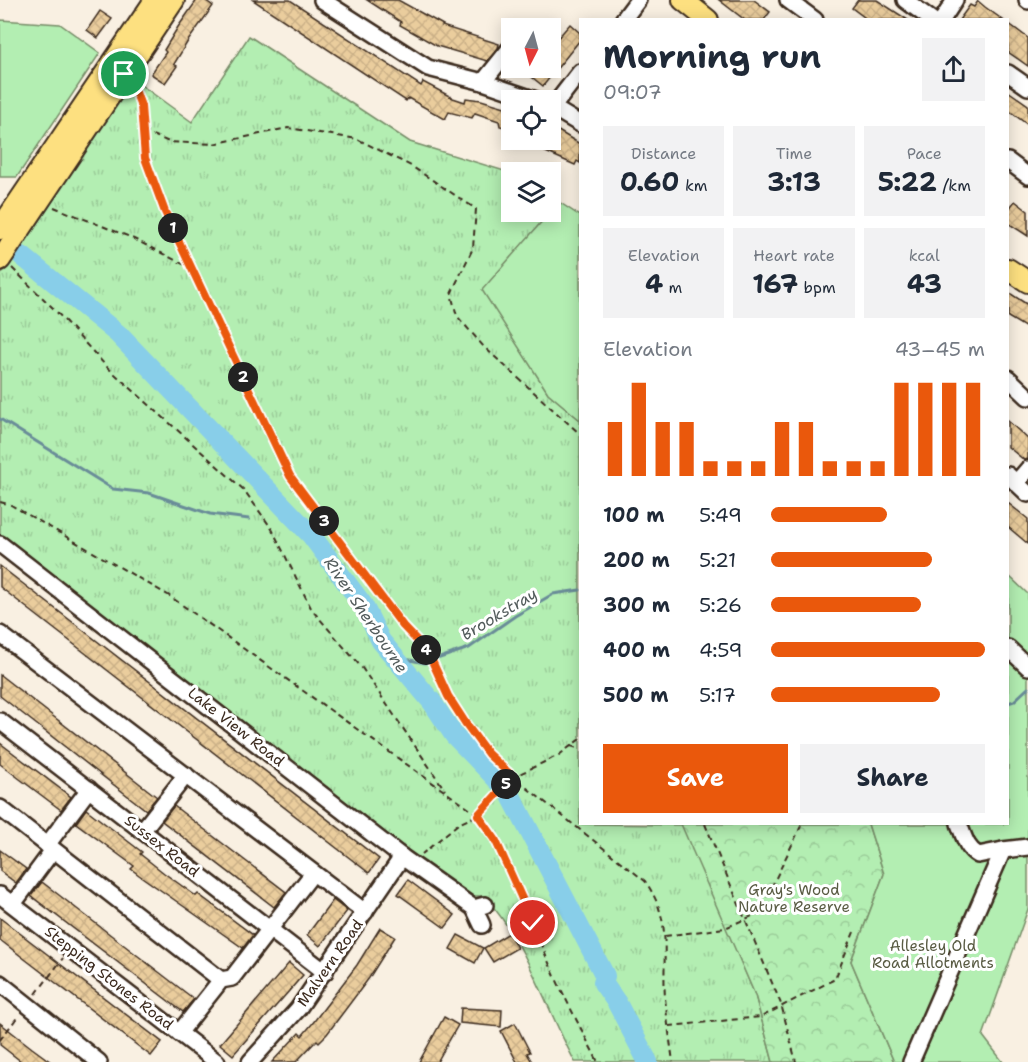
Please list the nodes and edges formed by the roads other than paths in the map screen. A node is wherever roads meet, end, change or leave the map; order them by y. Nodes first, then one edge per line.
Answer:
1 (155, 0) edge
2 (174, 0) edge
3 (322, 0) edge
4 (638, 0) edge
5 (669, 0) edge
6 (683, 0) edge
7 (789, 0) edge
8 (906, 0) edge
9 (955, 0) edge
10 (624, 18) edge
11 (691, 18) edge
12 (706, 18) edge
13 (812, 18) edge
14 (929, 18) edge
15 (943, 18) edge
16 (501, 60) edge
17 (579, 73) edge
18 (1009, 74) edge
19 (483, 82) junction
20 (1028, 87) edge
21 (507, 90) edge
22 (561, 95) edge
23 (561, 112) edge
24 (579, 123) edge
25 (1009, 162) edge
26 (1028, 176) edge
27 (0, 229) edge
28 (1009, 256) edge
29 (1, 259) edge
30 (1028, 267) edge
31 (1009, 270) edge
32 (1028, 282) edge
33 (1009, 379) edge
34 (1028, 397) edge
35 (1028, 469) edge
36 (1012, 479) edge
37 (1028, 494) edge
38 (0, 543) edge
39 (0, 634) edge
40 (1009, 649) edge
41 (1028, 667) edge
42 (0, 721) edge
43 (186, 775) junction
44 (89, 789) junction
45 (0, 808) edge
46 (959, 825) edge
47 (142, 831) junction
48 (50, 847) junction
49 (1028, 847) edge
50 (1003, 850) junction
51 (408, 861) junction
52 (313, 873) junction
53 (0, 895) edge
54 (13, 904) junction
55 (365, 912) junction
56 (483, 925) dead end
57 (270, 930) junction
58 (325, 972) junction
59 (221, 980) junction
60 (0, 983) edge
61 (179, 1033) junction
62 (99, 1062) edge
63 (217, 1062) edge
64 (250, 1062) edge
65 (910, 1062) edge

1 - 27 main road
2 - 29 main road
3 - 19 street
4 - 10 street
5 - 11 main road
6 - 12 main road
7 - 13 street
8 - 14 street
9 - 15 street
16 - 19 street
17 - 22 street
18 - 20 street
19 - 21 street
23 - 24 street
25 - 26 street
28 - 30 main road
31 - 32 main road
33 - 34 street
35 - 36 street
36 - 37 street
38 - 51 street, Lake View Road
39 - 43 street
40 - 41 street
42 - 44 street, Sussex Road
43 - 47 street
43 - 52 street
44 - 47 street, Sussex Road
44 - 48 street
45 - 48 street
46 - 50 street
47 - 57 street, Sussex Road
48 - 54 street
48 - 59 street
49 - 50 street
50 - 65 street
51 - 55 street, Malvern Road
51 - 56 street, Lake View Road
52 - 55 street
52 - 57 street
53 - 54 street, Stepping Stones Road
54 - 61 street, Stepping Stones Road
55 - 58 street, Malvern Road
57 - 58 street, Sussex Road
57 - 59 street
58 - 64 street, Malvern Road
59 - 61 street
60 - 62 street
61 - 63 street, Stepping Stones Road

